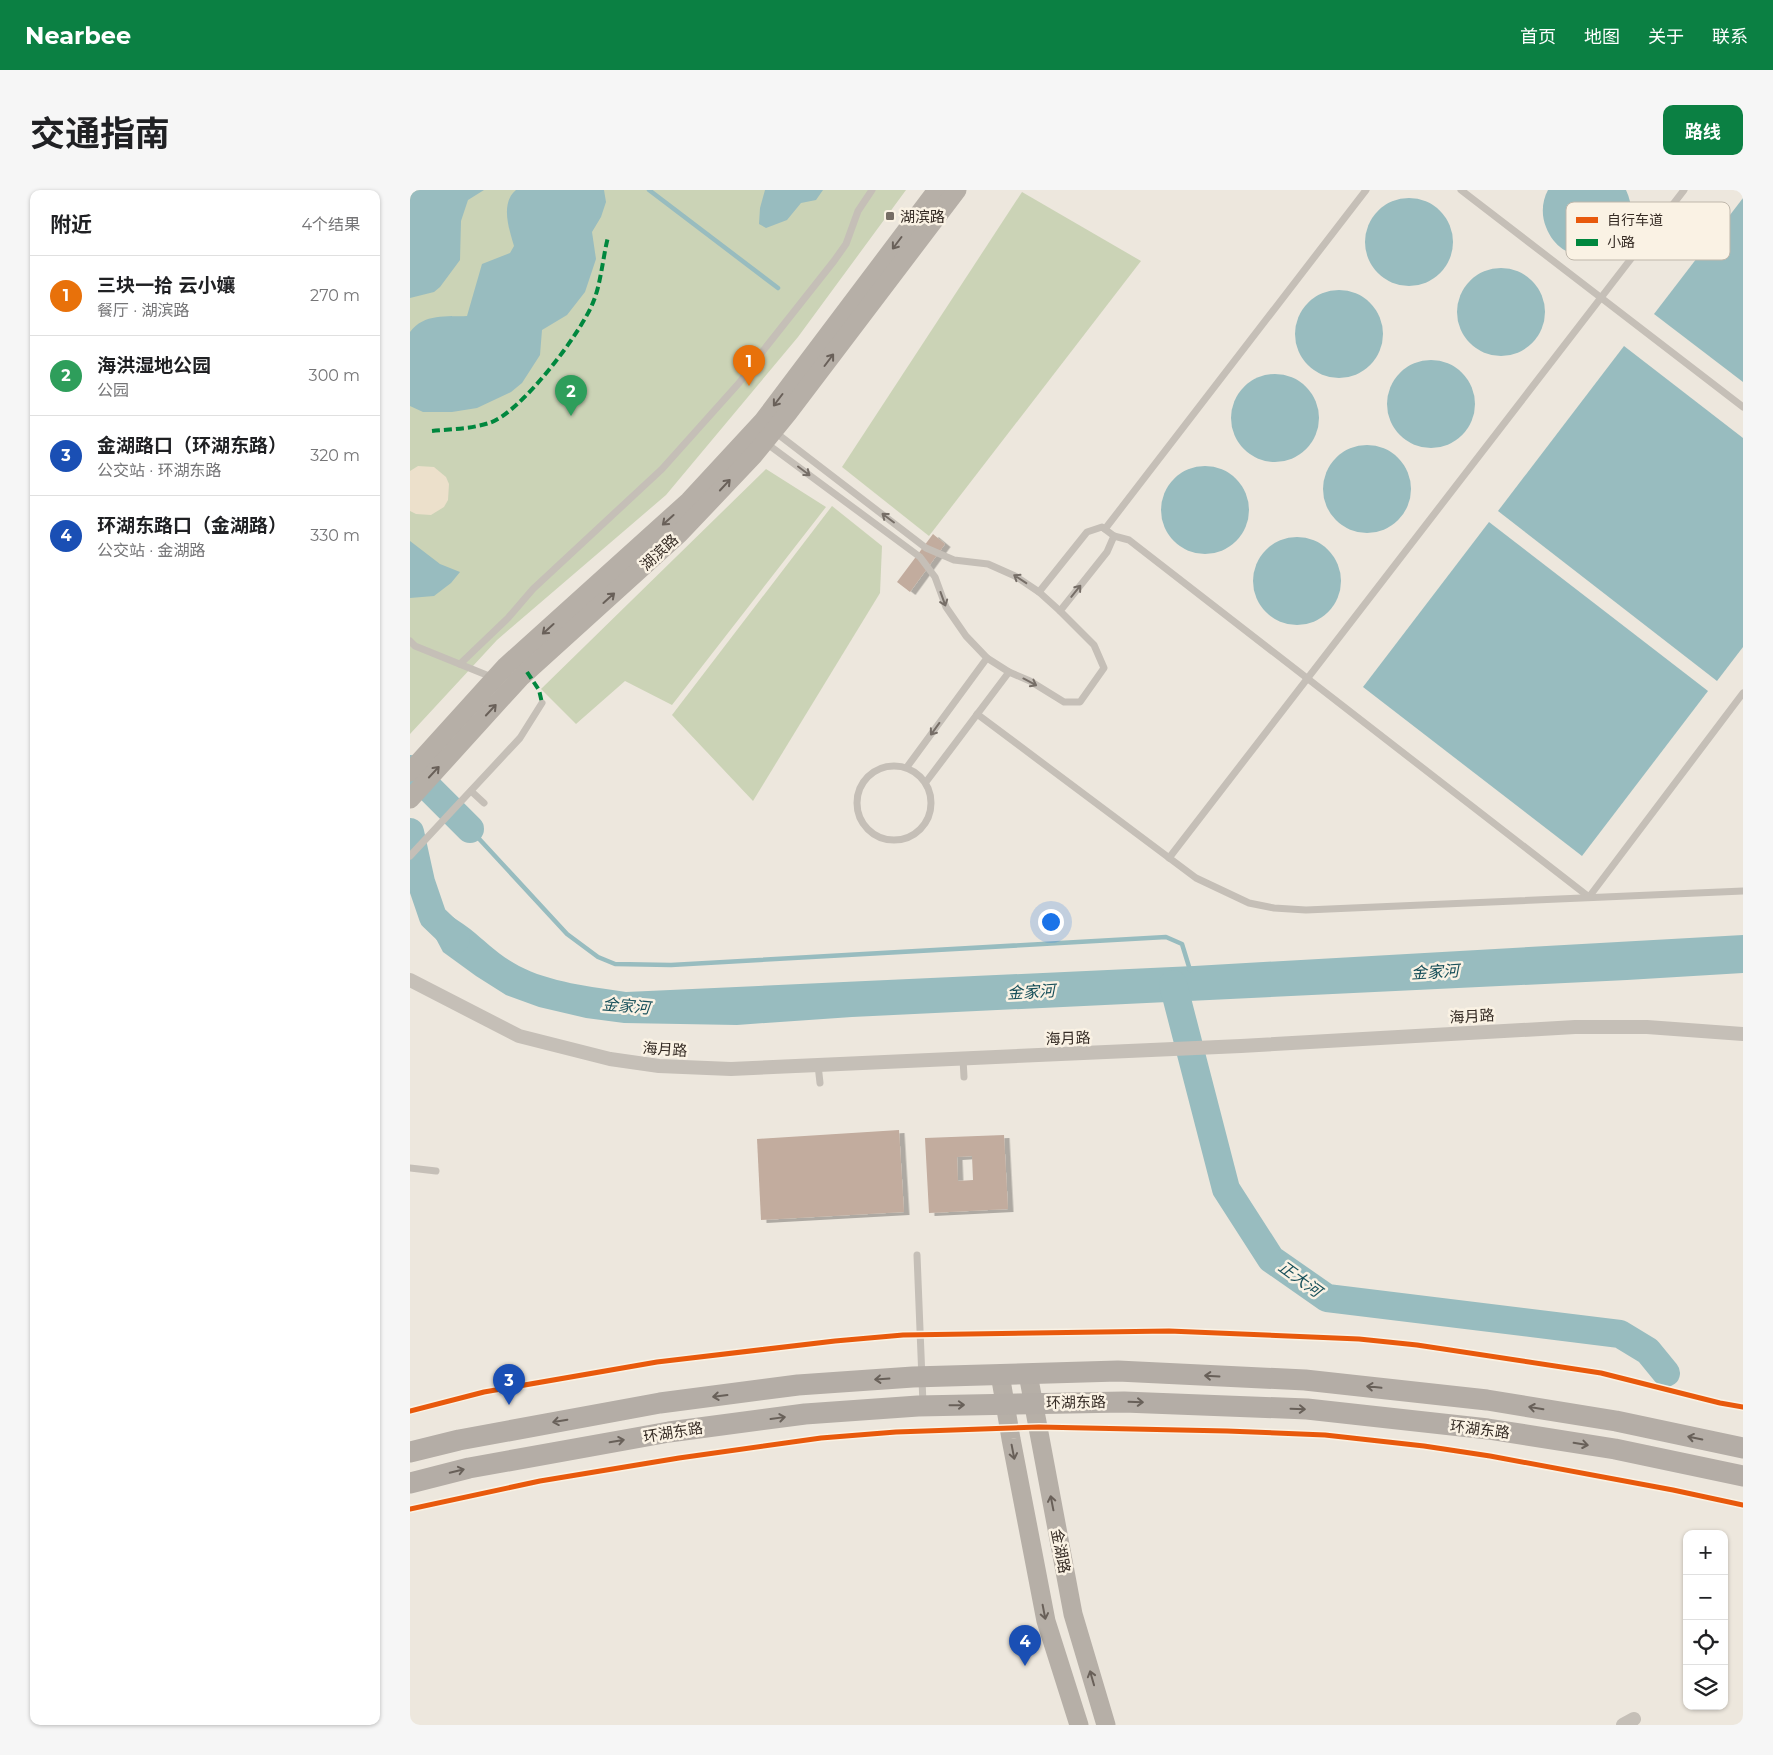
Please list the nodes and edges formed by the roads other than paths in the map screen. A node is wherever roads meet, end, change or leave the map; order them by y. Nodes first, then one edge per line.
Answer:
1 (872, 190) edge
2 (937, 190) edge
3 (957, 190) edge
4 (1366, 190) edge
5 (1461, 190) edge
6 (1684, 190) edge
7 (1675, 202) edge
8 (1630, 260) edge
9 (1601, 298) junction
10 (1743, 407) edge
11 (769, 436) junction
12 (1105, 529) junction
13 (1114, 536) junction
14 (1039, 592) junction
15 (1060, 611) junction
16 (410, 641) edge
17 (987, 658) junction
18 (460, 664) junction
19 (1009, 672) junction
20 (495, 678) junction
21 (1308, 679) junction
22 (1743, 693) edge
23 (542, 703) dead end
24 (977, 714) junction
25 (907, 767) junction
26 (410, 772) edge
27 (926, 782) junction
28 (470, 792) junction
29 (410, 798) edge
30 (484, 803) dead end
31 (410, 856) edge
32 (1169, 858) junction
33 (1743, 890) edge
34 (1588, 897) junction
35 (410, 980) edge
36 (1743, 1034) edge
37 (962, 1059) junction
38 (818, 1065) junction
39 (964, 1076) dead end
40 (820, 1083) dead end
41 (410, 1168) edge
42 (436, 1171) dead end
43 (917, 1255) dead end
44 (1000, 1374) junction
45 (1028, 1374) junction
46 (922, 1376) junction
47 (1034, 1403) junction
48 (1005, 1404) junction
49 (924, 1406) junction
50 (1743, 1448) edge
51 (410, 1452) edge
52 (1743, 1476) edge
53 (410, 1483) edge
54 (1079, 1725) edge
55 (1106, 1725) edge

1 - 18 lane
2 -> 20 main road, 湖滨路
11 -> 3 main road, 湖滨路
4 - 12 lane
5 - 9 lane
6 - 7 lane
8 - 9 lane
9 - 10 lane
9 - 21 lane
14 -> 11 lane
11 -> 17 lane
29 -> 11 main road, 湖滨路
12 - 13 lane
12 - 14 lane
15 -> 13 lane
13 - 21 lane
14 - 15 lane
19 -> 15 lane
16 - 18 lane
17 - 19 lane
17 -> 25 lane
18 - 20 lane
19 - 24 lane
20 - 26 main road, 湖滨路
21 - 32 lane
21 - 34 lane
22 - 34 lane
23 - 28 lane
24 - 27 lane
24 - 32 lane
25 - 27 lane
25 - 27 lane
28 - 30 lane
28 - 31 lane
32 - 34 lane
33 - 34 lane
35 - 38 street, 海月路
36 - 37 street, 海月路
37 - 38 street, 海月路
37 - 39 lane
38 - 40 lane
41 - 42 lane
43 - 46 lane
44 - 45 main road, 环湖东路
44 - 46 main road, 环湖东路
44 - 48 main road, 金湖路
45 - 47 main road, 金湖路
50 -> 45 main road, 环湖东路
46 - 49 lane
46 -> 51 main road, 环湖东路
47 - 48 main road, 环湖东路
47 -> 52 main road, 环湖东路
55 -> 47 main road, 金湖路
49 -> 48 main road, 环湖东路
48 -> 54 main road, 金湖路
53 -> 49 main road, 环湖东路

